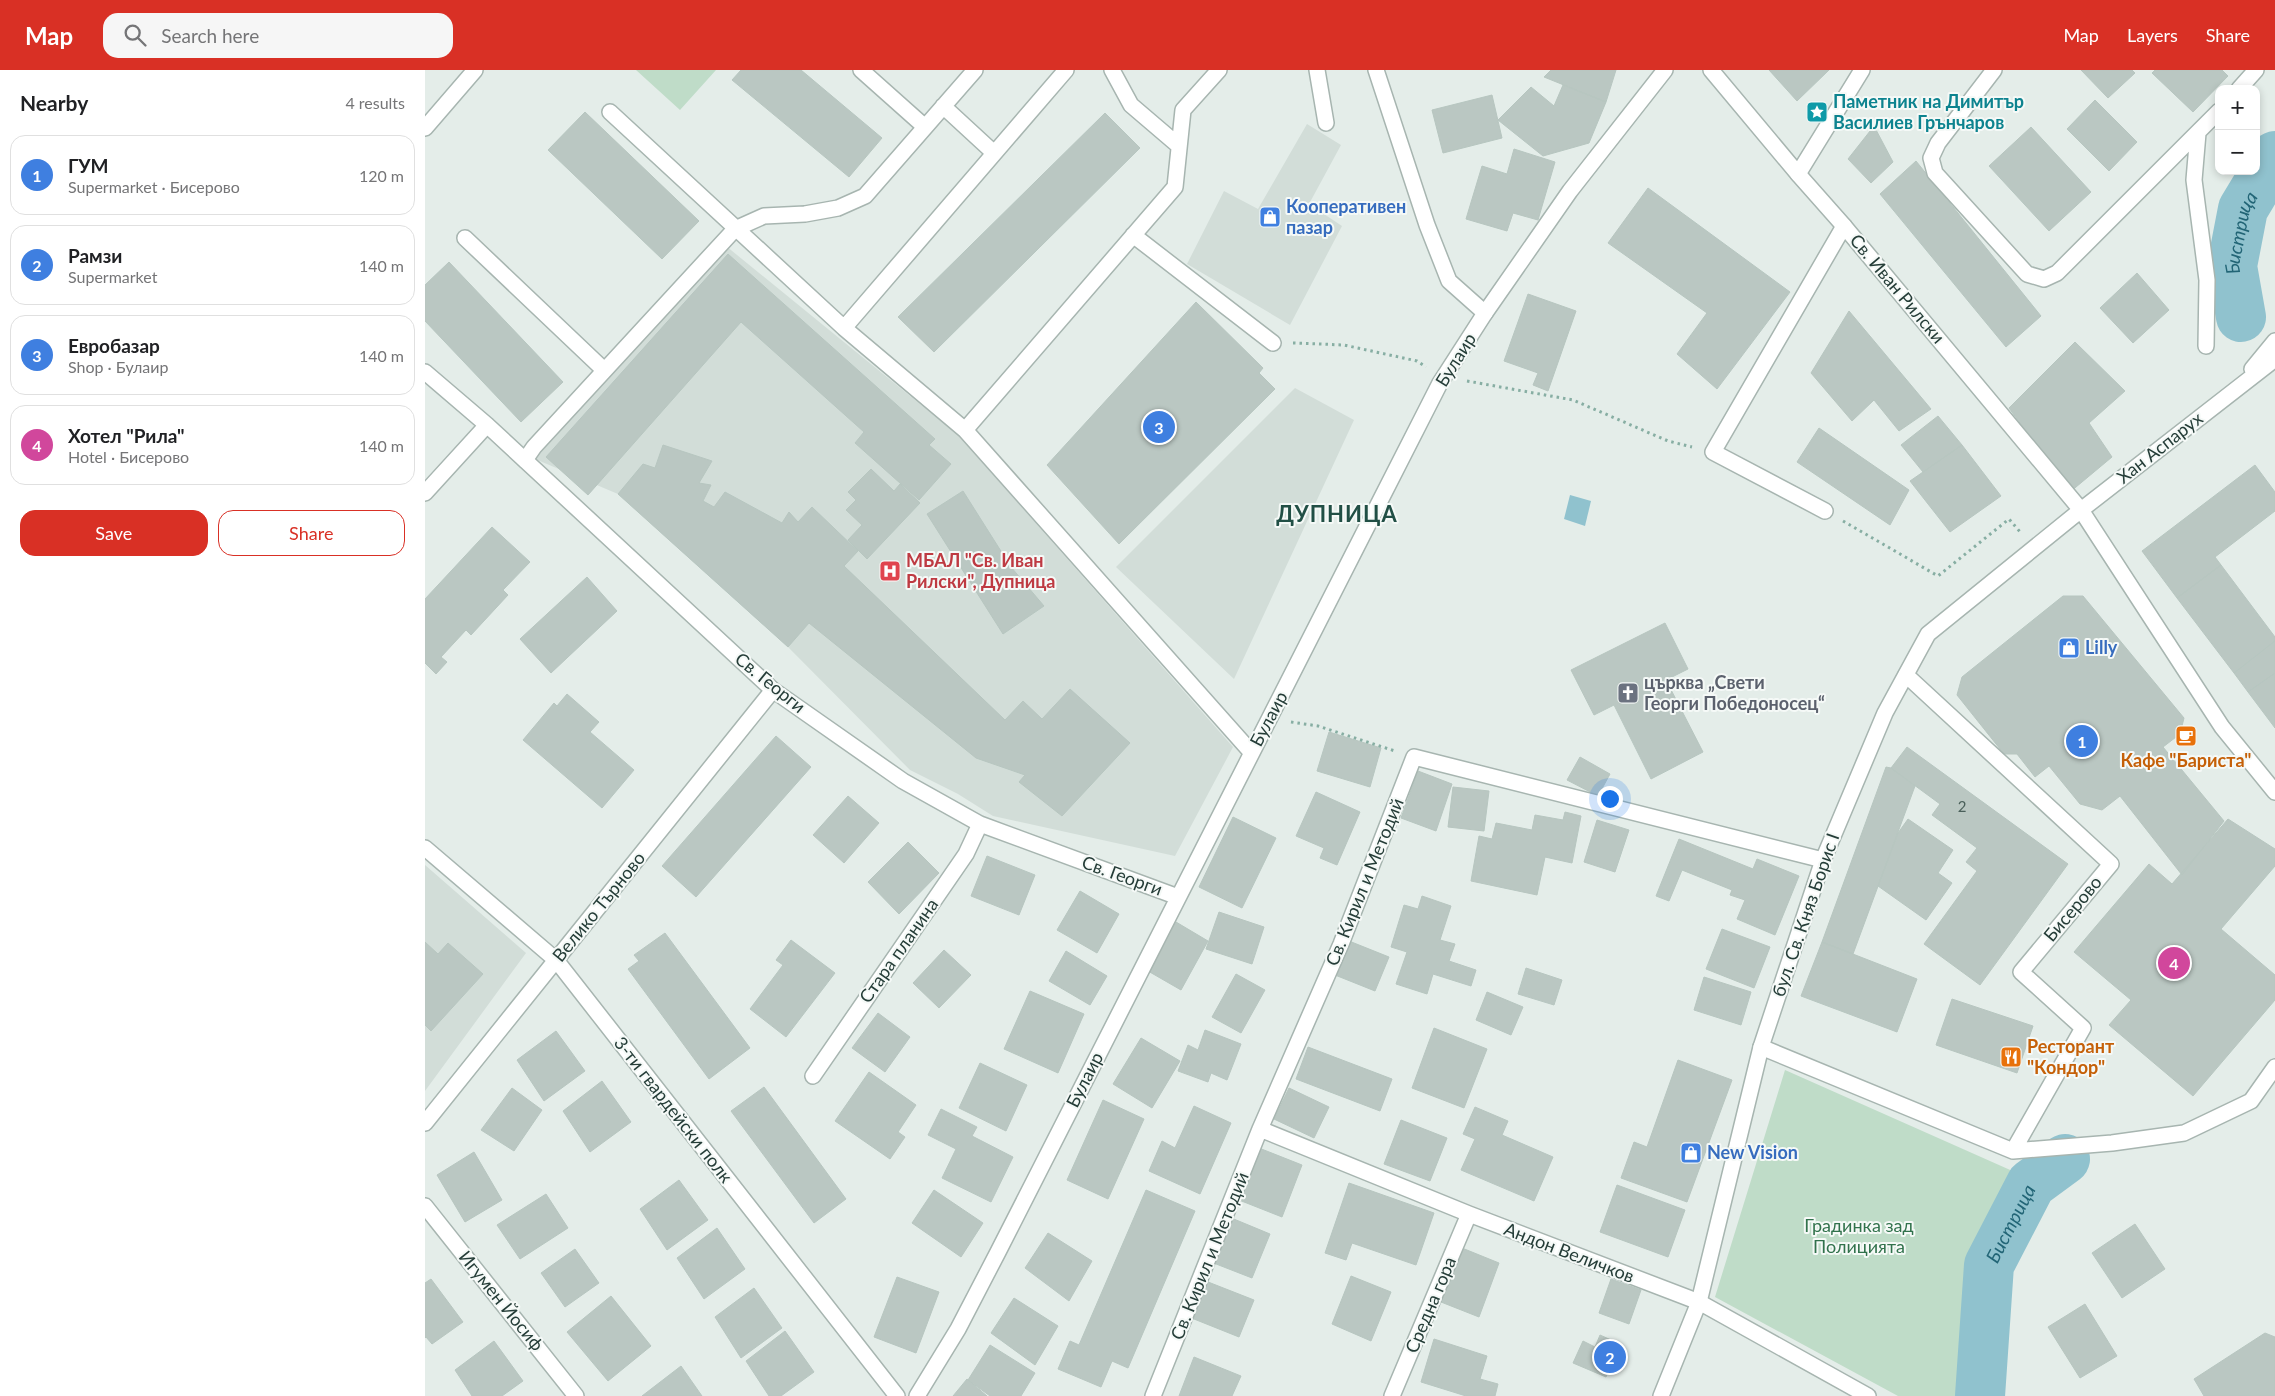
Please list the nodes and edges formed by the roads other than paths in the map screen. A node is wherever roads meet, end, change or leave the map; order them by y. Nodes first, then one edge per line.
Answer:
1 (475, 70) edge
2 (861, 70) edge
3 (975, 70) edge
4 (1066, 70) edge
5 (1111, 70) edge
6 (1219, 70) edge
7 (1317, 70) edge
8 (1376, 70) edge
9 (1665, 70) edge
10 (1711, 70) edge
11 (1862, 70) edge
12 (1994, 70) edge
13 (2256, 70) edge
14 (2243, 85) edge
15 (943, 106) junction
16 (610, 112) dead end
17 (2215, 115) edge
18 (1326, 123) dead end
19 (925, 127) junction
20 (425, 128) edge
21 (2198, 133) junction
22 (1179, 146) junction
23 (994, 153) junction
24 (1798, 174) junction
25 (1845, 226) junction
26 (735, 229) junction
27 (1133, 235) junction
28 (465, 238) dead end
29 (1485, 313) junction
30 (844, 328) junction
31 (2275, 341) edge
32 (1273, 342) road end
33 (2206, 346) dead end
34 (2275, 359) edge
35 (604, 370) junction
36 (425, 372) edge
37 (2239, 386) junction
38 (487, 425) junction
39 (965, 430) junction
40 (525, 460) junction
41 (425, 493) edge
42 (2081, 510) junction
43 (1825, 511) road end
44 (1906, 675) junction
45 (773, 690) junction
46 (1251, 752) junction
47 (2275, 792) edge
48 (981, 824) junction
49 (425, 848) edge
50 (1823, 860) junction
51 (1178, 897) junction
52 (556, 960) junction
53 (1761, 1047) junction
54 (2275, 1068) edge
55 (813, 1076) dead end
56 (425, 1123) edge
57 (1260, 1129) junction
58 (2013, 1152) junction
59 (425, 1206) edge
60 (1469, 1214) junction
61 (1699, 1302) junction
62 (576, 1396) edge
63 (897, 1396) edge
64 (917, 1396) edge
65 (1153, 1396) edge
66 (1392, 1396) edge
67 (1661, 1396) edge
68 (1868, 1396) edge

1 - 20 street
2 - 19 street
3 - 15 street
4 - 23 street
5 - 22 street
6 - 22 street
7 - 18 street
8 - 29 street
9 - 29 street, Булаир
10 - 24 street, Св. Иван Рилски
11 - 24 street
12 - 21 street
13 - 14 street
15 - 19 street
15 - 23 street
16 - 26 street
17 - 21 street
19 - 26 street
21 - 33 street
22 - 27 street
23 - 30 street
24 - 25 street, Св. Иван Рилски
25 - 42 street, Св. Иван Рилски
25 - 43 street
26 - 30 street
26 - 35 street
27 - 32 street
27 - 39 street
28 - 35 street
29 - 46 street, Булаир
30 - 39 street
31 - 37 street, Хан Аспарух
34 - 37 street, Хан Аспарух
35 - 40 street
36 - 38 street, Св. Георги
37 - 42 street, Хан Аспарух
38 - 40 street, Св. Георги
38 - 41 street
39 - 46 street
40 - 45 street, Св. Георги
42 - 44 street, бул. Св. Княз Борис I
42 - 47 street, Св. Иван Рилски
44 - 50 street, бул. Св. Княз Борис I
44 - 58 street, Бисерово
45 - 48 street, Св. Георги
45 - 52 street, Велико Търново
46 - 51 street, Булаир
48 - 51 street, Св. Георги
48 - 55 street, Стара планина
49 - 52 street, 3-ти гвардейски полк
50 - 53 street, бул. Св. Княз Борис I
50 - 57 street, Св. Кирил и Методий
51 - 64 street, Булаир
52 - 56 street, Велико Търново
52 - 63 street, 3-ти гвардейски полк
53 - 58 street
53 - 61 street, бул. Св. Княз Борис I
54 - 58 street
57 - 60 street, Андон Величков
57 - 65 street, Св. Кирил и Методий
59 - 62 street, Игумен Йосиф
60 - 61 street, Андон Величков
60 - 66 street, Средна гора
61 - 67 street, бул. Св. Княз Борис I
61 - 68 street, Андон Величков

